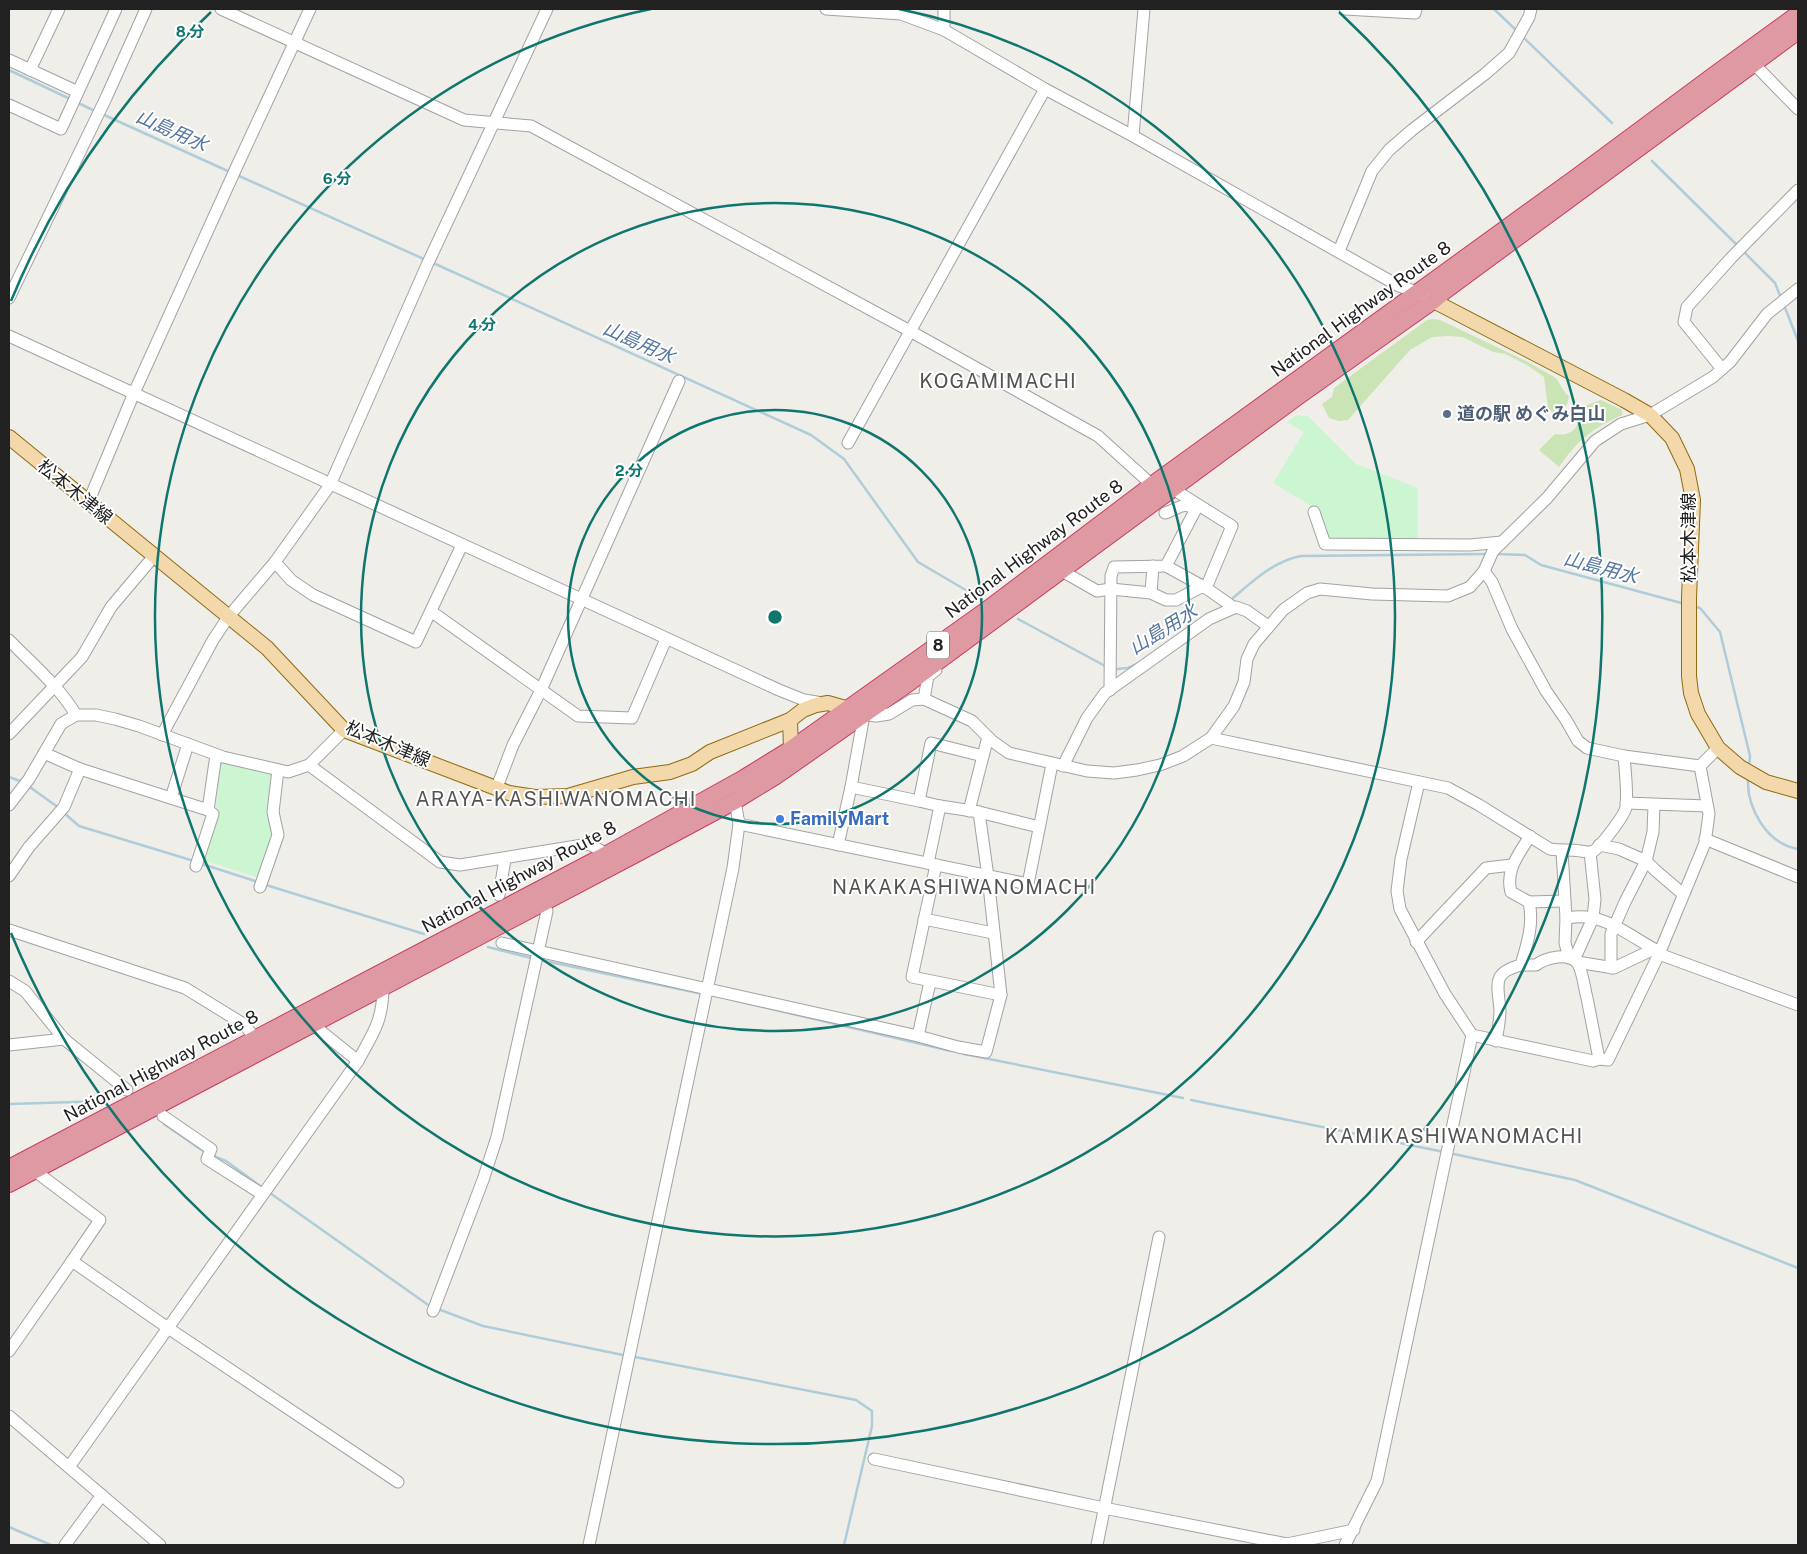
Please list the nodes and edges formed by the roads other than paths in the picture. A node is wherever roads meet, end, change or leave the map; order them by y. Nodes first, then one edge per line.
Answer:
1 (59, 9) edge
2 (116, 9) edge
3 (146, 9) edge
4 (221, 9) edge
5 (310, 9) edge
6 (547, 9) edge
7 (826, 9) edge
8 (944, 9) edge
9 (1144, 9) edge
10 (1345, 9) edge
11 (1416, 9) edge
12 (1531, 9) edge
13 (1798, 14) edge
14 (944, 30) junction
15 (1798, 31) edge
16 (295, 42) junction
17 (9, 60) edge
18 (1754, 64) junction
19 (30, 70) junction
20 (1045, 90) junction
21 (78, 92) junction
22 (9, 105) edge
23 (1798, 108) edge
24 (494, 123) junction
25 (1133, 136) junction
26 (1798, 190) edge
27 (1339, 251) junction
28 (1798, 289) edge
29 (1417, 292) junction
30 (9, 298) edge
31 (1433, 301) junction
32 (910, 331) junction
33 (9, 336) edge
34 (1722, 369) junction
35 (679, 381) dead end
36 (134, 393) junction
37 (1650, 415) junction
38 (9, 437) edge
39 (848, 443) dead end
40 (1144, 484) junction
41 (330, 485) junction
42 (1173, 489) junction
43 (88, 502) junction
44 (1197, 507) junction
45 (1314, 512) dead end
46 (1165, 513) dead end
47 (1502, 542) junction
48 (462, 545) junction
49 (154, 556) junction
50 (275, 562) junction
51 (1153, 566) junction
52 (1166, 566) junction
53 (1062, 571) junction
54 (1484, 571) junction
55 (1205, 588) junction
56 (1111, 589) junction
57 (1151, 593) junction
58 (580, 599) junction
59 (1233, 607) junction
60 (432, 612) junction
61 (229, 616) junction
62 (988, 624) junction
63 (1268, 626) junction
64 (666, 639) junction
65 (9, 640) edge
66 (55, 687) junction
67 (541, 690) junction
68 (1110, 690) junction
69 (924, 698) junction
70 (828, 703) junction
71 (857, 712) junction
72 (76, 715) junction
73 (790, 720) junction
74 (344, 730) junction
75 (9, 734) edge
76 (162, 735) junction
77 (988, 737) junction
78 (1211, 738) junction
79 (188, 744) junction
80 (1718, 748) junction
81 (791, 749) junction
82 (44, 753) junction
83 (216, 755) junction
84 (983, 756) junction
85 (1624, 756) junction
86 (308, 765) junction
87 (1058, 765) junction
88 (1700, 766) junction
89 (80, 769) junction
90 (278, 770) junction
91 (1419, 782) junction
92 (851, 787) junction
93 (497, 788) junction
94 (1798, 791) edge
95 (171, 798) junction
96 (919, 800) junction
97 (735, 801) junction
98 (1626, 803) junction
99 (9, 805) edge
100 (1654, 805) junction
101 (940, 806) junction
102 (1708, 806) junction
103 (208, 810) junction
104 (974, 811) junction
105 (739, 824) junction
106 (1039, 827) junction
107 (1530, 836) junction
108 (1706, 838) junction
109 (838, 845) junction
110 (1595, 849) junction
111 (1562, 851) junction
112 (607, 854) junction
113 (505, 859) junction
114 (1646, 861) junction
115 (932, 864) junction
116 (1512, 865) junction
117 (196, 866) dead end
118 (9, 876) edge
119 (988, 877) junction
120 (1798, 877) edge
121 (260, 886) dead end
122 (1684, 894) junction
123 (499, 895) dead end
124 (1565, 901) junction
125 (1529, 902) junction
126 (542, 903) junction
127 (924, 918) junction
128 (1566, 918) junction
129 (1593, 918) junction
130 (1614, 927) junction
131 (9, 930) edge
132 (993, 933) junction
133 (1416, 942) junction
134 (502, 943) dead end
135 (537, 951) junction
136 (1656, 951) junction
137 (1573, 960) junction
138 (1522, 965) junction
139 (1611, 968) junction
140 (9, 981) edge
141 (930, 982) junction
142 (383, 987) junction
143 (706, 992) junction
144 (1001, 995) junction
145 (1798, 1005) edge
146 (312, 1024) junction
147 (1472, 1035) junction
148 (918, 1036) junction
149 (64, 1039) junction
150 (255, 1039) junction
151 (1496, 1041) junction
152 (9, 1045) edge
153 (1599, 1059) junction
154 (358, 1061) junction
155 (127, 1090) dead end
156 (164, 1116) dead end
157 (11, 1163) edge
158 (35, 1171) junction
159 (9, 1184) edge
160 (264, 1191) junction
161 (1159, 1237) dead end
162 (72, 1261) junction
163 (434, 1307) dead end
164 (168, 1328) junction
165 (9, 1351) edge
166 (9, 1416) edge
167 (874, 1459) dead end
168 (69, 1467) junction
169 (398, 1482) dead end
170 (102, 1495) junction
171 (1104, 1508) junction
172 (1354, 1530) junction
173 (65, 1545) edge
174 (160, 1545) edge
175 (589, 1545) edge
176 (1097, 1545) edge
177 (1345, 1545) edge

1 - 19 street
2 - 21 street
3 - 30 street
4 - 16 street
5 - 16 street
6 - 24 street
7 - 14 street
8 - 14 street
9 - 25 street
10 - 11 street
12 - 27 street
13 - 29 highway, National Highway Route 8 / 8
14 - 20 street
15 - 18 highway, National Highway Route 8 / 8
16 - 24 street
16 - 36 street
17 - 19 street
18 - 23 street
18 - 31 highway, National Highway Route 8 / 8
19 - 21 street
20 - 25 street
20 - 32 street
21 - 22 street
24 - 32 street
24 - 41 street
25 - 27 street
26 - 34 street
27 - 29 street
28 - 34 street
29 - 31 main road, 松本木津線
29 - 40 highway, National Highway Route 8 / 8
31 - 37 main road, 松本木津線
31 - 42 highway, National Highway Route 8 / 8
32 - 39 street
32 - 40 street
33 - 36 street
34 - 37 street
35 - 58 street
36 - 41 street
36 - 43 street
37 - 47 street
37 - 80 main road, 松本木津線
38 - 43 main road, 松本木津線
40 - 71 highway, National Highway Route 8 / 8
41 - 48 street
41 - 50 street
42 - 44 street
42 - 53 highway, National Highway Route 8 / 8
43 - 49 main road, 松本木津線
44 - 46 street
44 - 52 street
44 - 55 street
45 - 47 street
47 - 54 street
48 - 58 street
48 - 60 street
49 - 61 main road, 松本木津線
49 - 66 street
50 - 60 street
50 - 61 street
51 - 52 street
51 - 56 street
51 - 57 street
52 - 55 street
53 - 56 street
53 - 62 highway, National Highway Route 8 / 8
54 - 63 street
54 - 85 street
55 - 57 street
55 - 59 street
56 - 57 street
56 - 68 street
58 - 64 street
58 - 67 street
59 - 63 street
59 - 68 street
60 - 67 street
61 - 74 main road, 松本木津線
61 - 76 street
62 - 69 street
62 - 71 highway, National Highway Route 8 / 8
63 - 78 street
64 - 67 street
64 - 70 street
65 - 66 street
66 - 72 street
66 - 75 street
67 - 93 street
68 - 87 street
69 - 71 street
69 - 77 street
70 - 71 main road
70 - 73 main road, 松本木津線
71 - 81 highway, National Highway Route 8 / 8
71 - 92 street
71 - 97 highway, National Highway Route 8 / 8
72 - 76 street
72 - 82 street
73 - 81 main road
73 - 93 main road, 松本木津線
74 - 86 street
74 - 93 main road, 松本木津線
76 - 79 street
77 - 84 street
77 - 87 street
78 - 87 street
78 - 91 street
79 - 83 street
79 - 95 street
80 - 88 street
80 - 94 main road, 松本木津線
81 - 112 highway, National Highway Route 8 / 8
82 - 89 street
82 - 99 street
83 - 90 street
83 - 103 street
84 - 96 street
84 - 104 street
85 - 88 street
85 - 98 street
86 - 90 street
86 - 113 street
87 - 106 street
88 - 102 street
89 - 95 street
89 - 118 street
90 - 121 street
91 - 107 street
91 - 133 street
92 - 96 street
92 - 109 street
95 - 103 street
96 - 101 street
97 - 105 street
97 - 126 highway, National Highway Route 8 / 8
98 - 100 street
98 - 110 street
100 - 102 street
100 - 114 street
101 - 104 street
101 - 115 street
102 - 108 street
103 - 117 street
104 - 106 street
104 - 119 street
105 - 109 street
105 - 143 street
106 - 119 street
107 - 111 street
107 - 116 street
108 - 120 street
108 - 122 street
109 - 115 street
110 - 111 street
110 - 114 street
110 - 129 street
111 - 124 street
112 - 113 street
112 - 150 highway, National Highway Route 8 / 8
113 - 123 street
114 - 122 street
114 - 130 street
115 - 119 street
115 - 127 street
116 - 125 street
116 - 133 street
119 - 132 street
122 - 136 street
124 - 125 street
124 - 128 street
125 - 138 street
126 - 135 street
126 - 142 highway, National Highway Route 8 / 8
127 - 132 street
127 - 141 street
128 - 129 street
128 - 137 street
129 - 130 street
129 - 137 street
130 - 136 street
130 - 139 street
131 - 150 street
132 - 144 street
133 - 147 street
134 - 135 street
135 - 143 street
135 - 163 street
136 - 139 street
136 - 145 street
136 - 153 street
137 - 138 street
137 - 139 street
137 - 153 street
138 - 151 street
140 - 149 street
141 - 144 street
141 - 148 street
142 - 146 highway, National Highway Route 8 / 8
142 - 154 street
143 - 148 street
143 - 175 street
144 - 148 street
146 - 154 street
146 - 158 highway, National Highway Route 8 / 8
147 - 151 street
147 - 172 street
149 - 152 street
149 - 155 street
150 - 157 highway, National Highway Route 8 / 8
151 - 153 street
154 - 160 street
156 - 160 street
158 - 159 highway, National Highway Route 8 / 8
158 - 162 street
160 - 164 street
161 - 171 street
162 - 164 street
162 - 165 street
164 - 168 street
164 - 169 street
166 - 168 street
167 - 171 street
168 - 170 street
170 - 173 street
170 - 174 street
171 - 172 street
171 - 176 street
172 - 177 street

